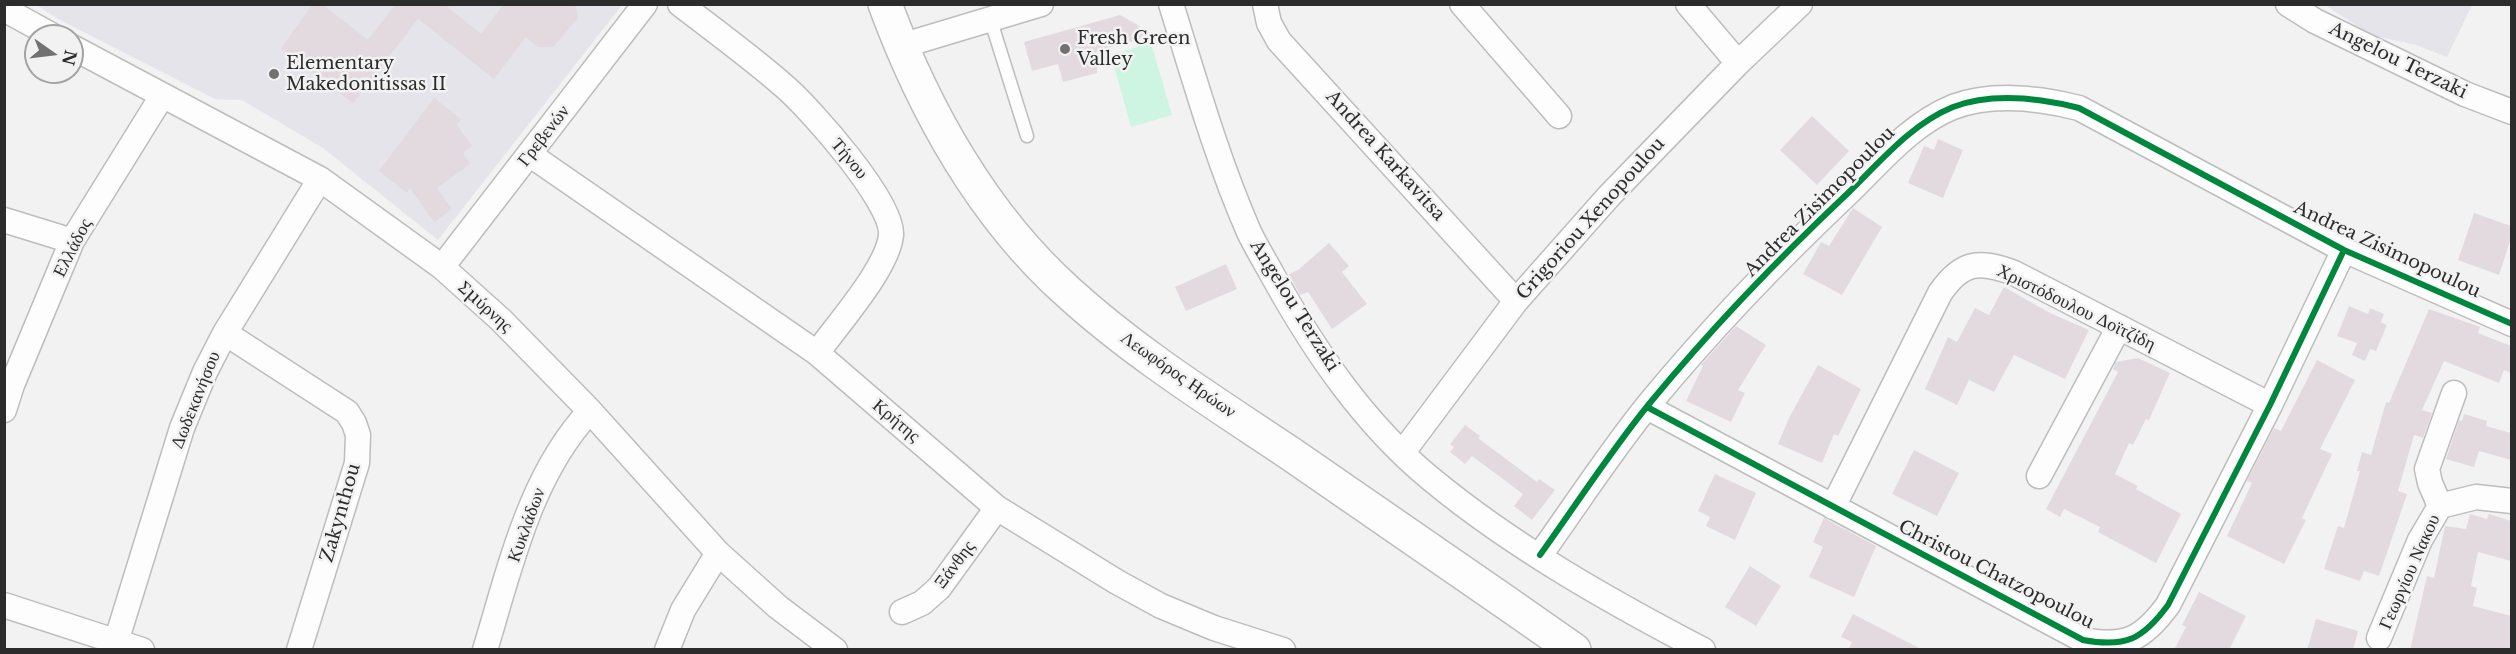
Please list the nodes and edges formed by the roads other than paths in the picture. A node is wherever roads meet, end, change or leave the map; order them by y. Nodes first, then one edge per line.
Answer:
1 (645, 4) edge
2 (680, 4) edge
3 (885, 4) edge
4 (1041, 4) edge
5 (1172, 4) edge
6 (1265, 4) edge
7 (1462, 4) edge
8 (1688, 4) edge
9 (1800, 4) edge
10 (2288, 4) edge
11 (4, 9) edge
12 (990, 18) junction
13 (31, 24) edge
14 (901, 46) junction
15 (84, 54) edge
16 (1738, 63) junction
17 (162, 96) junction
18 (2511, 112) edge
19 (1559, 116) dead end
20 (1027, 136) dead end
21 (529, 154) junction
22 (320, 179) junction
23 (4, 220) edge
24 (72, 241) junction
25 (2344, 250) junction
26 (442, 267) junction
27 (1516, 301) junction
28 (2511, 324) edge
29 (2119, 327) junction
30 (225, 333) junction
31 (817, 353) junction
32 (2454, 393) dead end
33 (2270, 405) junction
34 (1647, 406) junction
35 (4, 410) edge
36 (590, 411) junction
37 (1402, 452) junction
38 (2039, 476) dead end
39 (2511, 501) edge
40 (2440, 506) junction
41 (1833, 507) junction
42 (998, 508) junction
43 (718, 553) junction
44 (1540, 555) junction
45 (4, 605) edge
46 (902, 612) dead end
47 (2379, 638) dead end
48 (116, 642) junction
49 (142, 650) edge
50 (299, 650) edge
51 (485, 650) edge
52 (667, 650) edge
53 (835, 650) edge
54 (1283, 650) edge
55 (1574, 650) edge
56 (1703, 650) edge

1 - 21 street, Γρεβενών
2 - 31 street, Τήνου
3 - 14 main road, Λεωφόρος Ηρώων
4 - 12 street
5 - 37 street, Angelou Terzaki
6 - 27 street, Andrea Karkavitsa
7 - 19 street
8 - 16 street
9 - 16 street, Grigoriou Xenopoulou
10 - 18 street, Angelou Terzaki
11 - 13 street
12 - 14 street
12 - 20 lane
14 - 55 main road, Λεωφόρος Ηρώων
15 - 17 street, Σμύρνης
16 - 27 street, Grigoriou Xenopoulou
17 - 22 street, Σμύρνης
17 - 24 street, Ελλάδος
21 - 26 street, Γρεβενών
21 - 31 street, Κρήτης
22 - 26 street, Σμύρνης
22 - 30 street, Δωδεκανήσου
23 - 24 street
24 - 35 street, Ελλάδος
25 - 28 street, Andrea Zisimopoulou
25 - 33 street, Christou Chatzopoulou
25 - 34 street, Andrea Zisimopoulou
26 - 36 street, Σμύρνης
27 - 37 street, Grigoriou Xenopoulou
29 - 33 street, Χριστόδουλου Δοϊτζίδη
29 - 38 street
29 - 41 street, Χριστόδουλου Δοϊτζίδη
30 - 48 street, Δωδεκανήσου
30 - 50 street, Zakynthou
31 - 42 street, Κρήτης
32 - 40 street
33 - 41 street, Christou Chatzopoulou
34 - 41 street, Christou Chatzopoulou
34 - 44 street, Andrea Zisimopoulou
36 - 43 street, Σμύρνης
36 - 51 street, Κυκλάδων
37 - 44 street, Angelou Terzaki
39 - 40 street, Γεωργίου Νακου
40 - 47 street, Γεωργίου Νακου
42 - 46 street, Ξάνθης
42 - 54 street, Κρήτης
43 - 52 street
43 - 53 street, Σμύρνης
44 - 56 street, Angelou Terzaki
45 - 48 street
48 - 49 street

